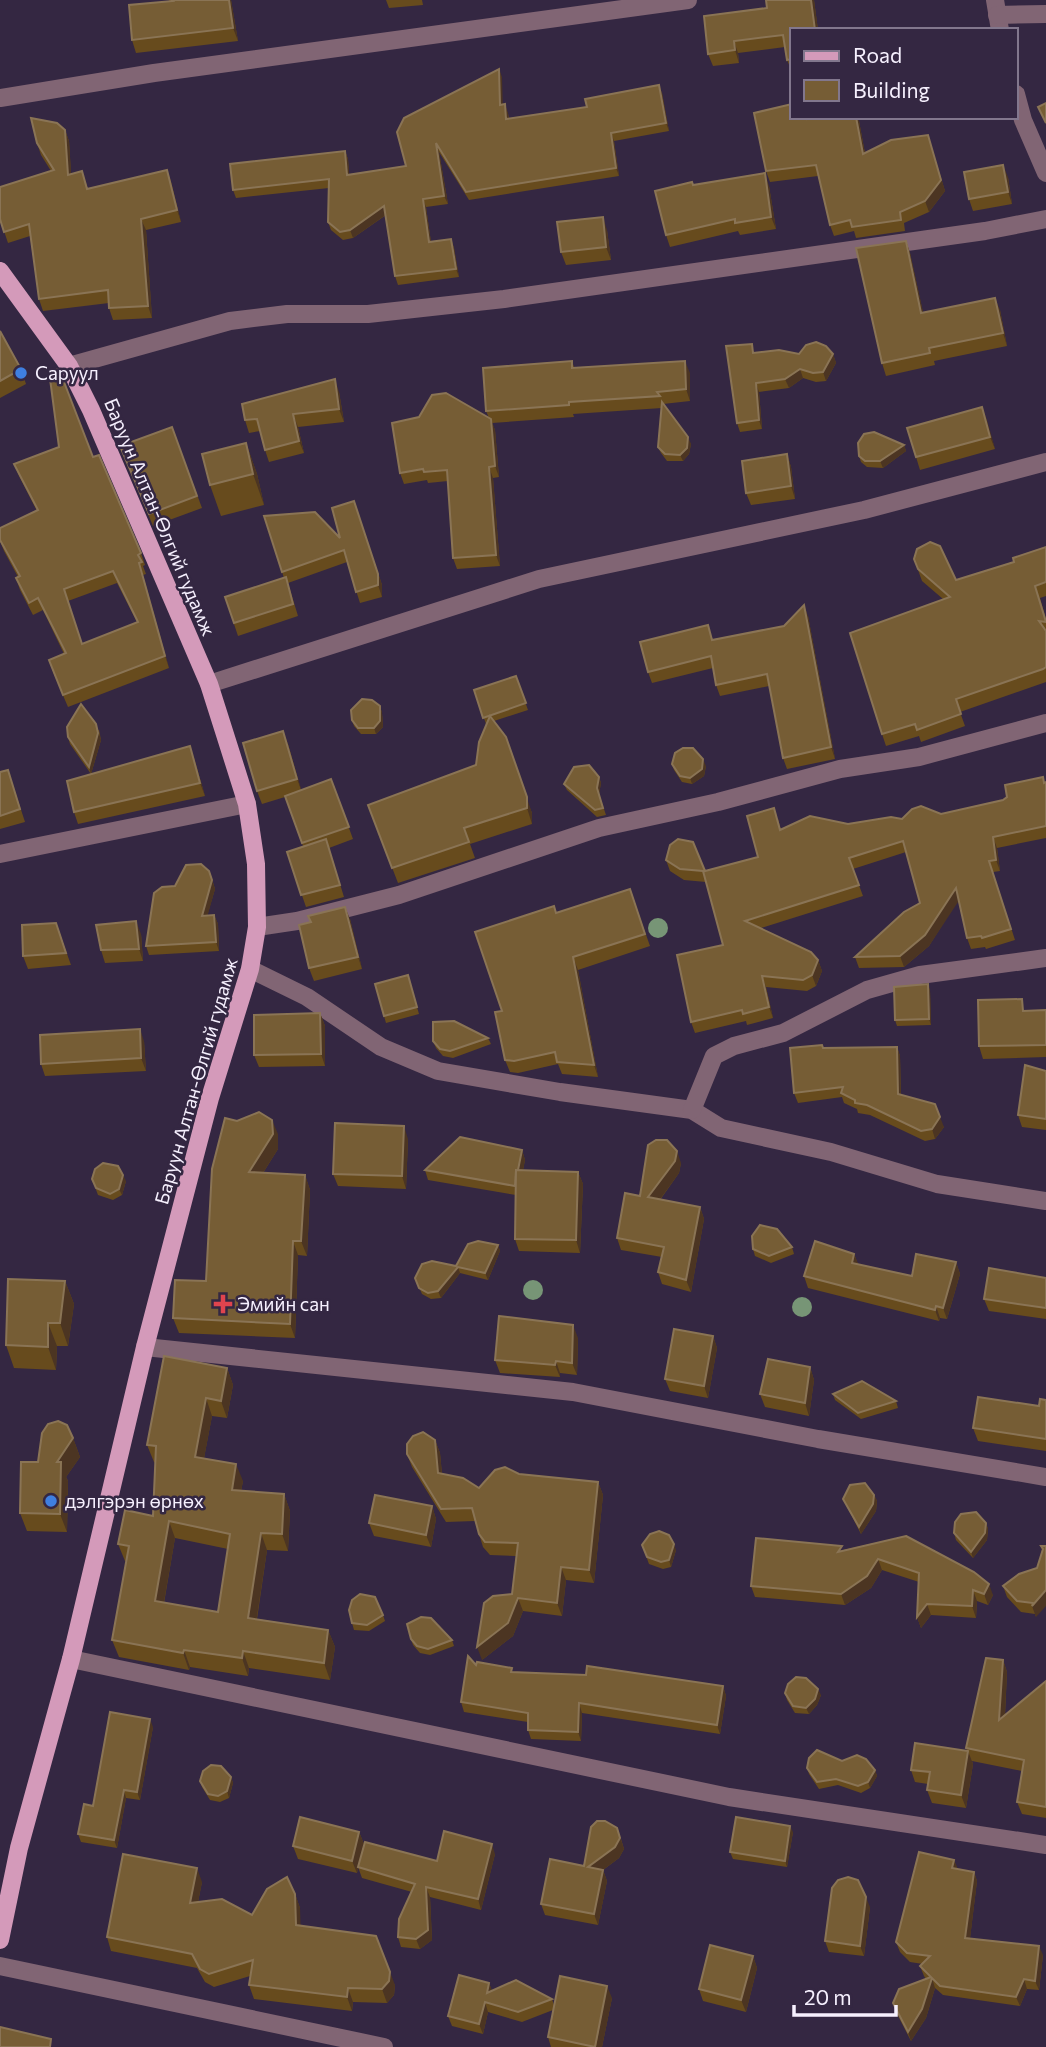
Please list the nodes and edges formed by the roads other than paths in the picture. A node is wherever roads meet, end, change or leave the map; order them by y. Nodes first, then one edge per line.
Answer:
1 (688, 0) edge
2 (1046, 14) edge
3 (997, 15) edge
4 (0, 98) edge
5 (1018, 101) edge
6 (1046, 173) edge
7 (1046, 219) edge
8 (0, 271) edge
9 (69, 366) junction
10 (1046, 462) edge
11 (209, 684) junction
12 (1046, 723) edge
13 (247, 804) junction
14 (0, 854) edge
15 (257, 927) junction
16 (1046, 958) edge
17 (250, 969) junction
18 (692, 1110) junction
19 (1046, 1201) edge
20 (145, 1347) junction
21 (1046, 1477) edge
22 (71, 1659) junction
23 (1046, 1844) edge
24 (0, 1940) edge
25 (0, 1966) edge
26 (384, 2047) edge

1 - 4 street
2 - 3 street
5 - 6 street
7 - 9 street
8 - 9 main road, Баруун Алтан-Өлгий гудамж
9 - 11 main road, Баруун Алтан-Өлгий гудамж
10 - 11 street
11 - 13 main road, Баруун Алтан-Өлгий гудамж
12 - 15 street
13 - 14 street
13 - 15 main road, Баруун Алтан-Өлгий гудамж
15 - 17 main road, Баруун Алтан-Өлгий гудамж
16 - 18 street
17 - 18 street
17 - 20 main road, Баруун Алтан-Өлгий гудамж
18 - 19 street
20 - 21 street
20 - 22 main road, Баруун Алтан-Өлгий гудамж
22 - 23 street
22 - 24 main road, Баруун Алтан-Өлгий гудамж
25 - 26 street

